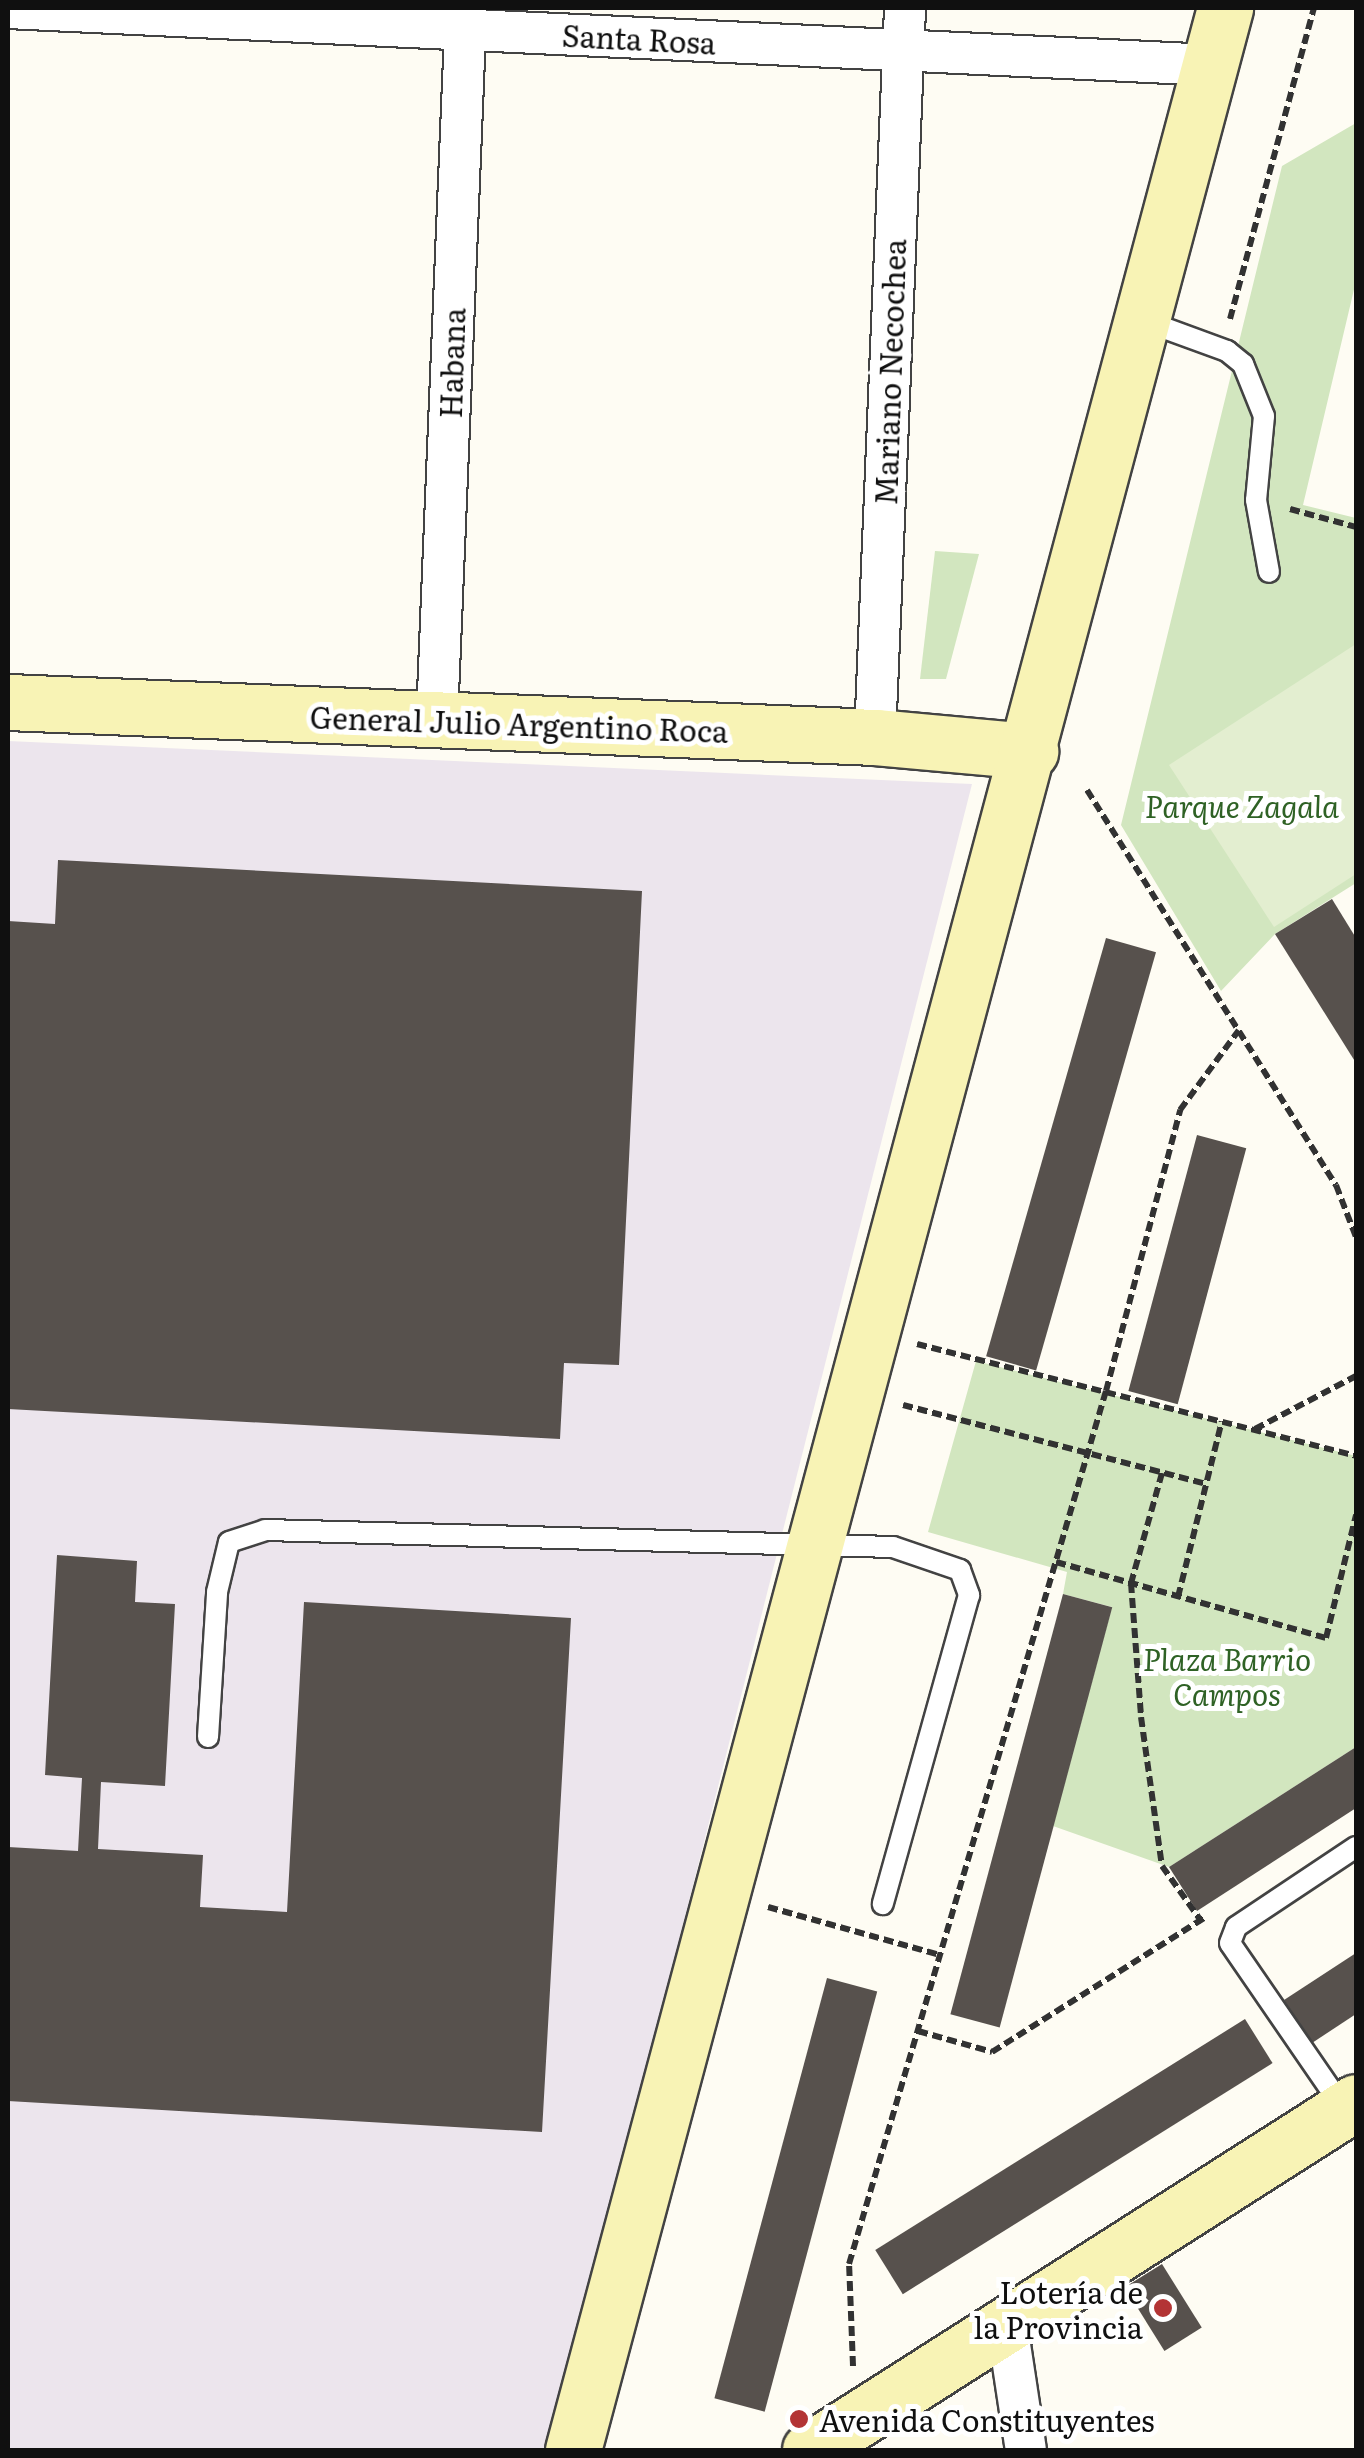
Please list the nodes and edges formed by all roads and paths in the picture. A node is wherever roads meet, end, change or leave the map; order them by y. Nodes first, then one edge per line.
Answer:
1 (8, 8) edge
2 (906, 8) edge
3 (1225, 8) edge
4 (1314, 8) edge
5 (466, 19) edge
6 (902, 51) junction
7 (1210, 65) junction
8 (1144, 320) junction
9 (1222, 349) junction
10 (1256, 500) junction
11 (1356, 526) edge
12 (1269, 572) dead end
13 (8, 702) edge
14 (436, 720) junction
15 (875, 737) junction
16 (1030, 752) junction
17 (1087, 790) dead end
18 (1239, 1030) junction
19 (1356, 1237) edge
20 (872, 1332) junction
21 (1356, 1376) edge
22 (855, 1392) junction
23 (1106, 1392) junction
24 (1222, 1421) junction
25 (1254, 1429) junction
26 (1088, 1453) junction
27 (1356, 1456) edge
28 (1162, 1472) junction
29 (1206, 1484) junction
30 (1356, 1515) edge
31 (814, 1544) junction
32 (1056, 1562) junction
33 (1131, 1583) junction
34 (1178, 1597) junction
35 (208, 1737) dead end
36 (1356, 1847) edge
37 (721, 1894) junction
38 (884, 1904) dead end
39 (1216, 1910) dead end
40 (1200, 1920) junction
41 (1230, 1944) junction
42 (940, 1955) junction
43 (918, 2031) junction
44 (1351, 2106) edge
45 (1007, 2325) junction
46 (855, 2422) junction
47 (573, 2450) edge
48 (810, 2450) edge
49 (1026, 2450) edge

1 - 5 street, Santa Rosa
2 - 6 street, Mariano Necochea
3 - 7 main road
4 - 9 path
5 - 6 street, Santa Rosa
5 - 14 street, Habana
6 - 7 street, Santa Rosa
6 - 15 street, Mariano Necochea
7 - 8 main road
8 - 9 lane
8 - 16 main road
9 - 10 lane
10 - 11 path
10 - 12 lane
13 - 14 main road, General Julio Argentino Roca
14 - 15 main road, General Julio Argentino Roca
15 - 16 main road, General Julio Argentino Roca
16 - 20 main road
17 - 18 path
18 - 19 path
18 - 23 path
20 - 22 main road
20 - 23 path
21 - 25 path
22 - 26 path
22 - 31 main road
23 - 24 path
23 - 26 path
24 - 25 path
24 - 29 path
25 - 27 path
26 - 28 path
26 - 32 path
28 - 29 path
28 - 33 path
29 - 34 path
30 - 34 path
31 - 35 lane
31 - 37 main road
31 - 38 lane
32 - 33 path
32 - 42 path
33 - 34 path
33 - 40 path
36 - 41 lane
37 - 42 path
37 - 47 main road
39 - 40 path
40 - 41 path
40 - 43 path
41 - 44 lane
42 - 43 path
43 - 46 path
44 - 45 main road
45 - 46 main road
45 - 49 street
46 - 48 main road

